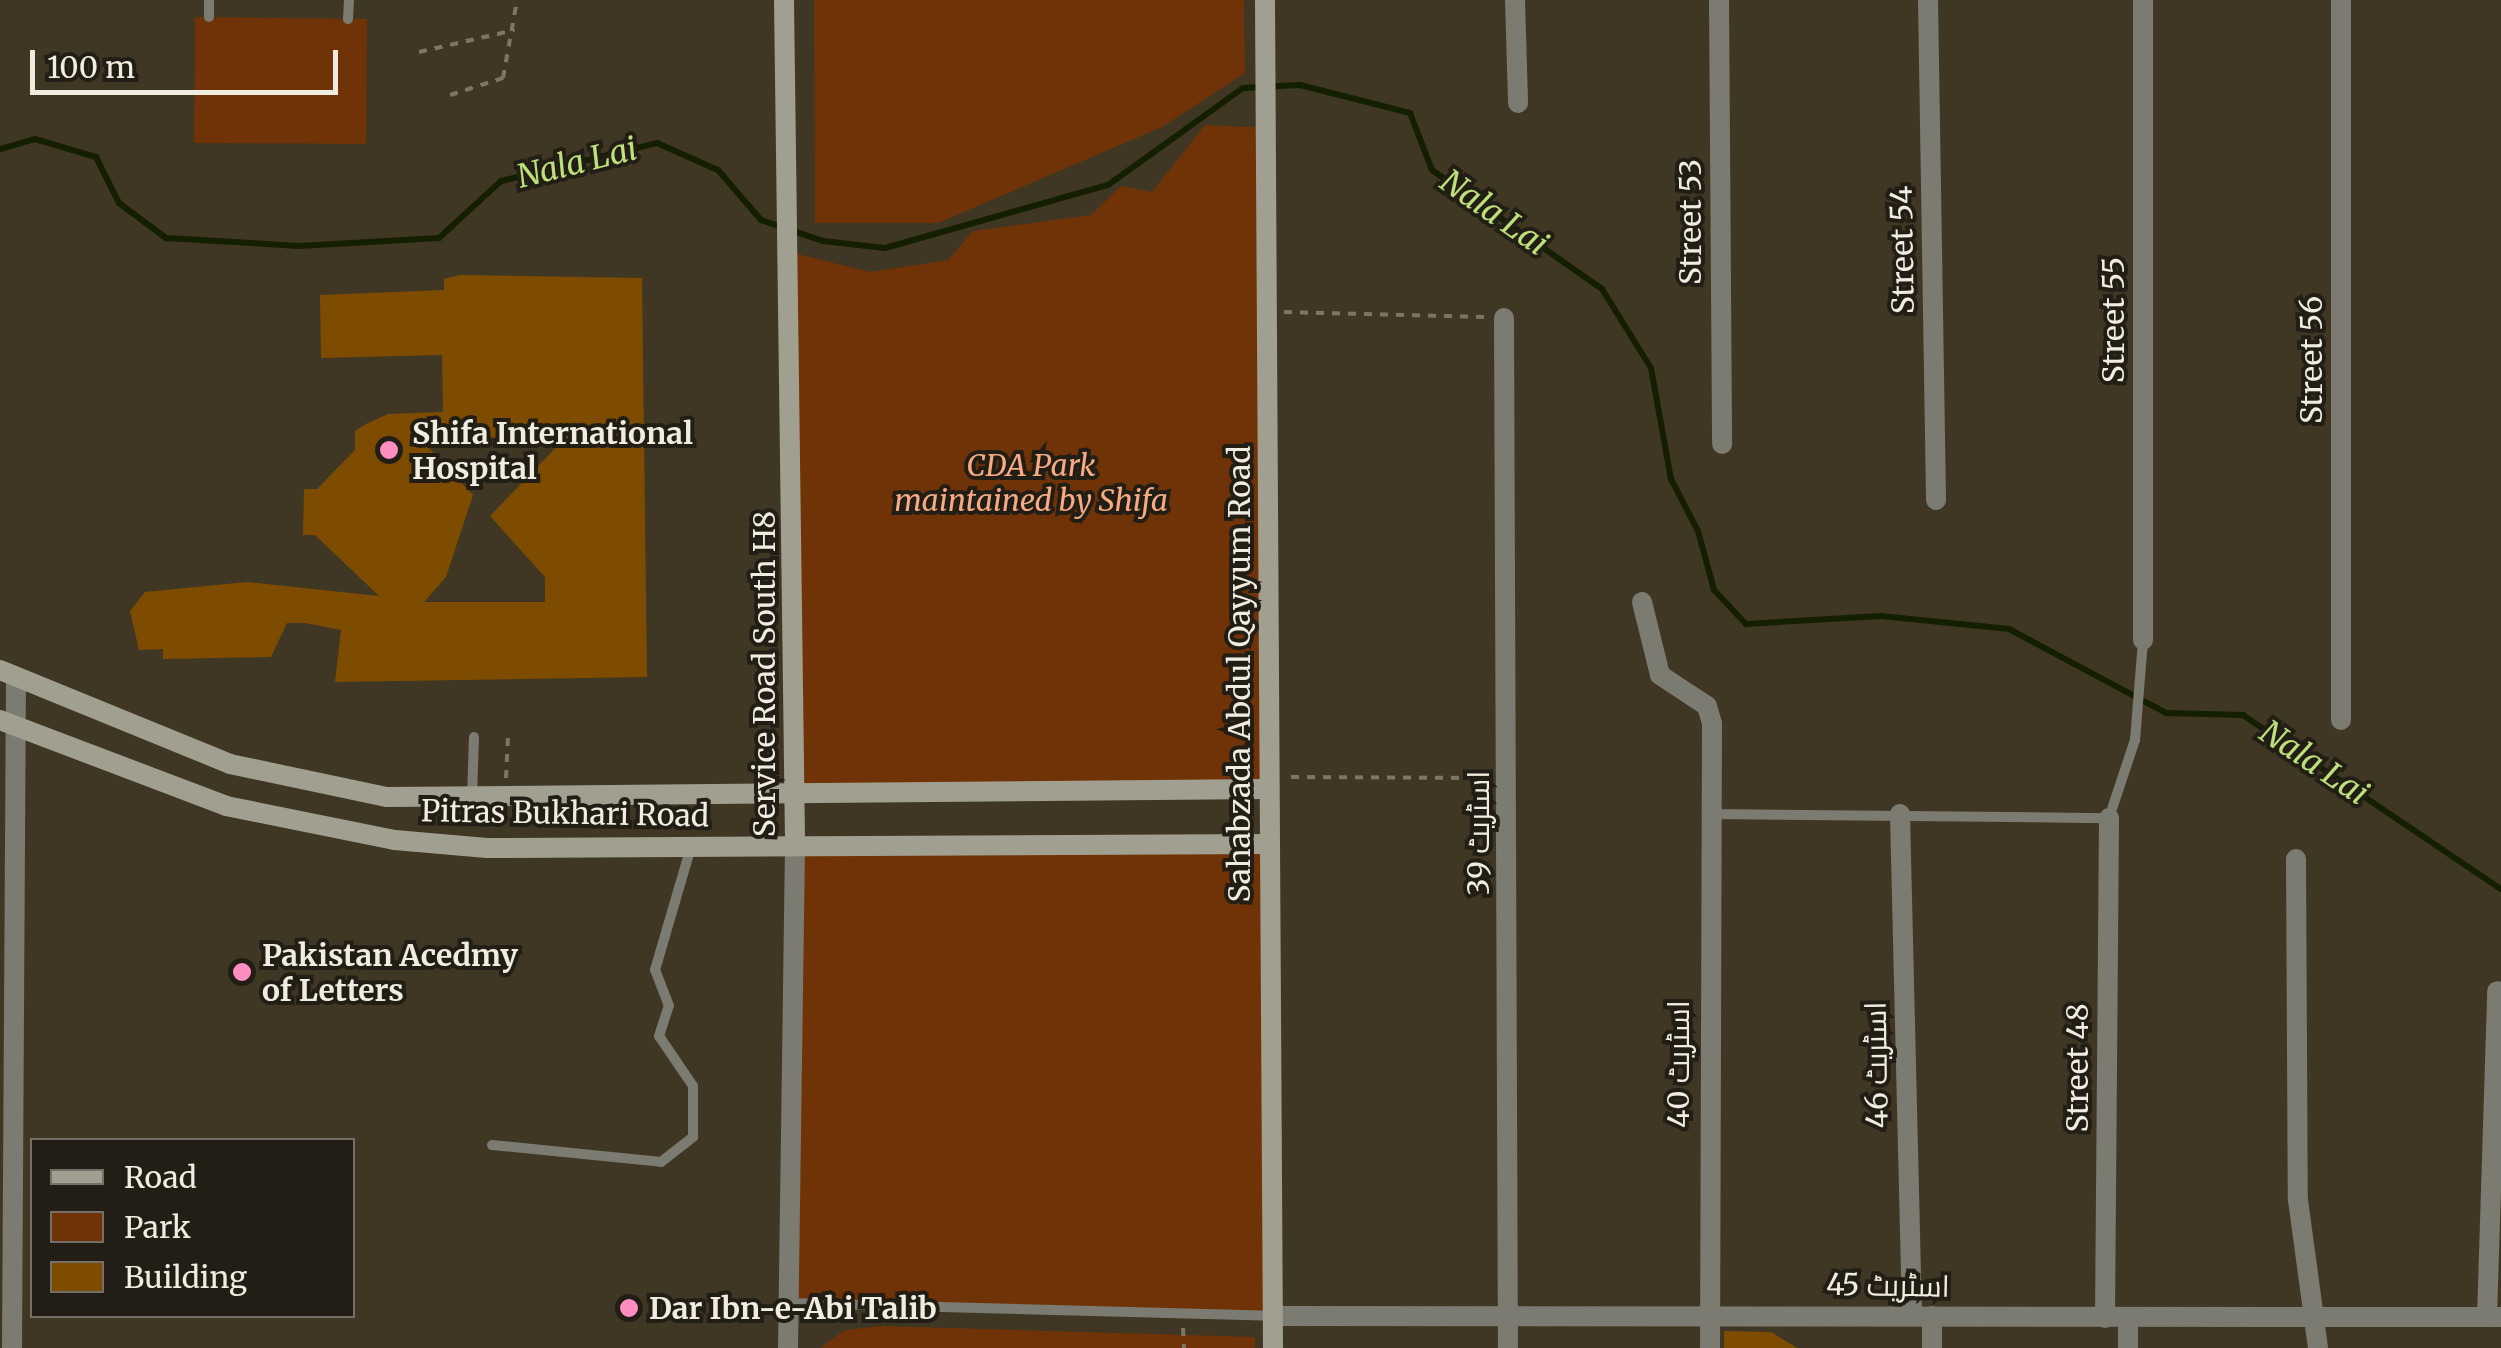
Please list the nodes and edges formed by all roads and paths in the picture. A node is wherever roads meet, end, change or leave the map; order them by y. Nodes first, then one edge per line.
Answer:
1 (209, 0) edge
2 (348, 0) edge
3 (517, 0) edge
4 (784, 0) edge
5 (1266, 0) edge
6 (1514, 0) edge
7 (1719, 0) edge
8 (1928, 0) edge
9 (2143, 0) edge
10 (2341, 0) edge
11 (209, 17) dead end
12 (348, 19) dead end
13 (514, 30) junction
14 (419, 52) dead end
15 (450, 95) dead end
16 (1518, 103) dead end
17 (1268, 312) junction
18 (1504, 318) joint
19 (1722, 444) dead end
20 (1936, 500) dead end
21 (1642, 602) dead end
22 (2143, 640) joint
23 (8, 674) edge
24 (2341, 720) dead end
25 (4, 723) edge
26 (474, 737) dead end
27 (508, 737) dead end
28 (1508, 778) junction
29 (1266, 783) junction
30 (796, 792) junction
31 (472, 798) junction
32 (506, 798) junction
33 (1706, 814) junction
34 (1900, 814) junction
35 (2109, 818) junction
36 (795, 844) junction
37 (1269, 844) junction
38 (692, 846) junction
39 (2296, 859) dead end
40 (2496, 991) dead end
41 (492, 1145) dead end
42 (786, 1303) junction
43 (5, 1304) edge
44 (1710, 1314) junction
45 (1922, 1315) junction
46 (1273, 1316) junction
47 (2494, 1317) edge
48 (2106, 1318) junction
49 (2128, 1318) junction
50 (1508, 1319) junction
51 (2318, 1322) junction
52 (12, 1348) edge
53 (788, 1348) edge
54 (1273, 1348) edge
55 (1508, 1348) edge
56 (1710, 1348) edge
57 (1932, 1348) edge
58 (2128, 1348) edge
59 (2318, 1348) edge

1 - 11 lane
2 - 12 lane
3 - 13 path
4 - 30 street, Service Road South H8
5 - 17 street, Sahabzada Abdul Qayyum Road
6 - 16 street
7 - 19 street, Street 53
8 - 20 street, Street 54
9 - 22 street, Street 55
10 - 24 street, Street 56
13 - 14 path
13 - 15 path
17 - 18 path
17 - 29 street, Sahabzada Abdul Qayyum Road
18 - 28 street, اسٹریٹ 39
21 - 33 street, اسٹریٹ 40
22 - 35 lane
23 - 25 street
23 - 31 street, Pitras Bukhari Road
25 - 38 street, Pitras Bukhari Road
25 - 43 street
26 - 31 lane
27 - 32 path
28 - 29 path
28 - 50 street, اسٹریٹ 39
29 - 30 street, Pitras Bukhari Road
29 - 37 street, Sahabzada Abdul Qayyum Road
30 - 32 street, Pitras Bukhari Road
30 - 36 street, Service Road South H8
31 - 32 street, Pitras Bukhari Road
33 - 34 lane
33 - 44 street, اسٹریٹ 40
34 - 35 lane
34 - 45 street, اسٹریٹ 46
35 - 48 street, Street 48
36 - 37 street, Pitras Bukhari Road
36 - 38 street, Pitras Bukhari Road
36 - 42 street, Service Road South H8
37 - 46 street, Sahabzada Abdul Qayyum Road
38 - 41 lane
39 - 51 street
40 - 47 street
42 - 46 lane
42 - 53 street, Service Road South H8
43 - 52 street
44 - 45 street, اسٹریٹ 45
44 - 50 street, اسٹریٹ 45
44 - 56 street, اسٹریٹ 40
45 - 48 street, اسٹریٹ 45
45 - 57 street, اسٹریٹ 46
46 - 50 street, اسٹریٹ 45
46 - 54 street, Sahabzada Abdul Qayyum Road
47 - 51 street, اسٹریٹ 45
48 - 49 street, اسٹریٹ 45
49 - 51 street, اسٹریٹ 45
49 - 58 street
50 - 55 street, اسٹریٹ 39
51 - 59 street

